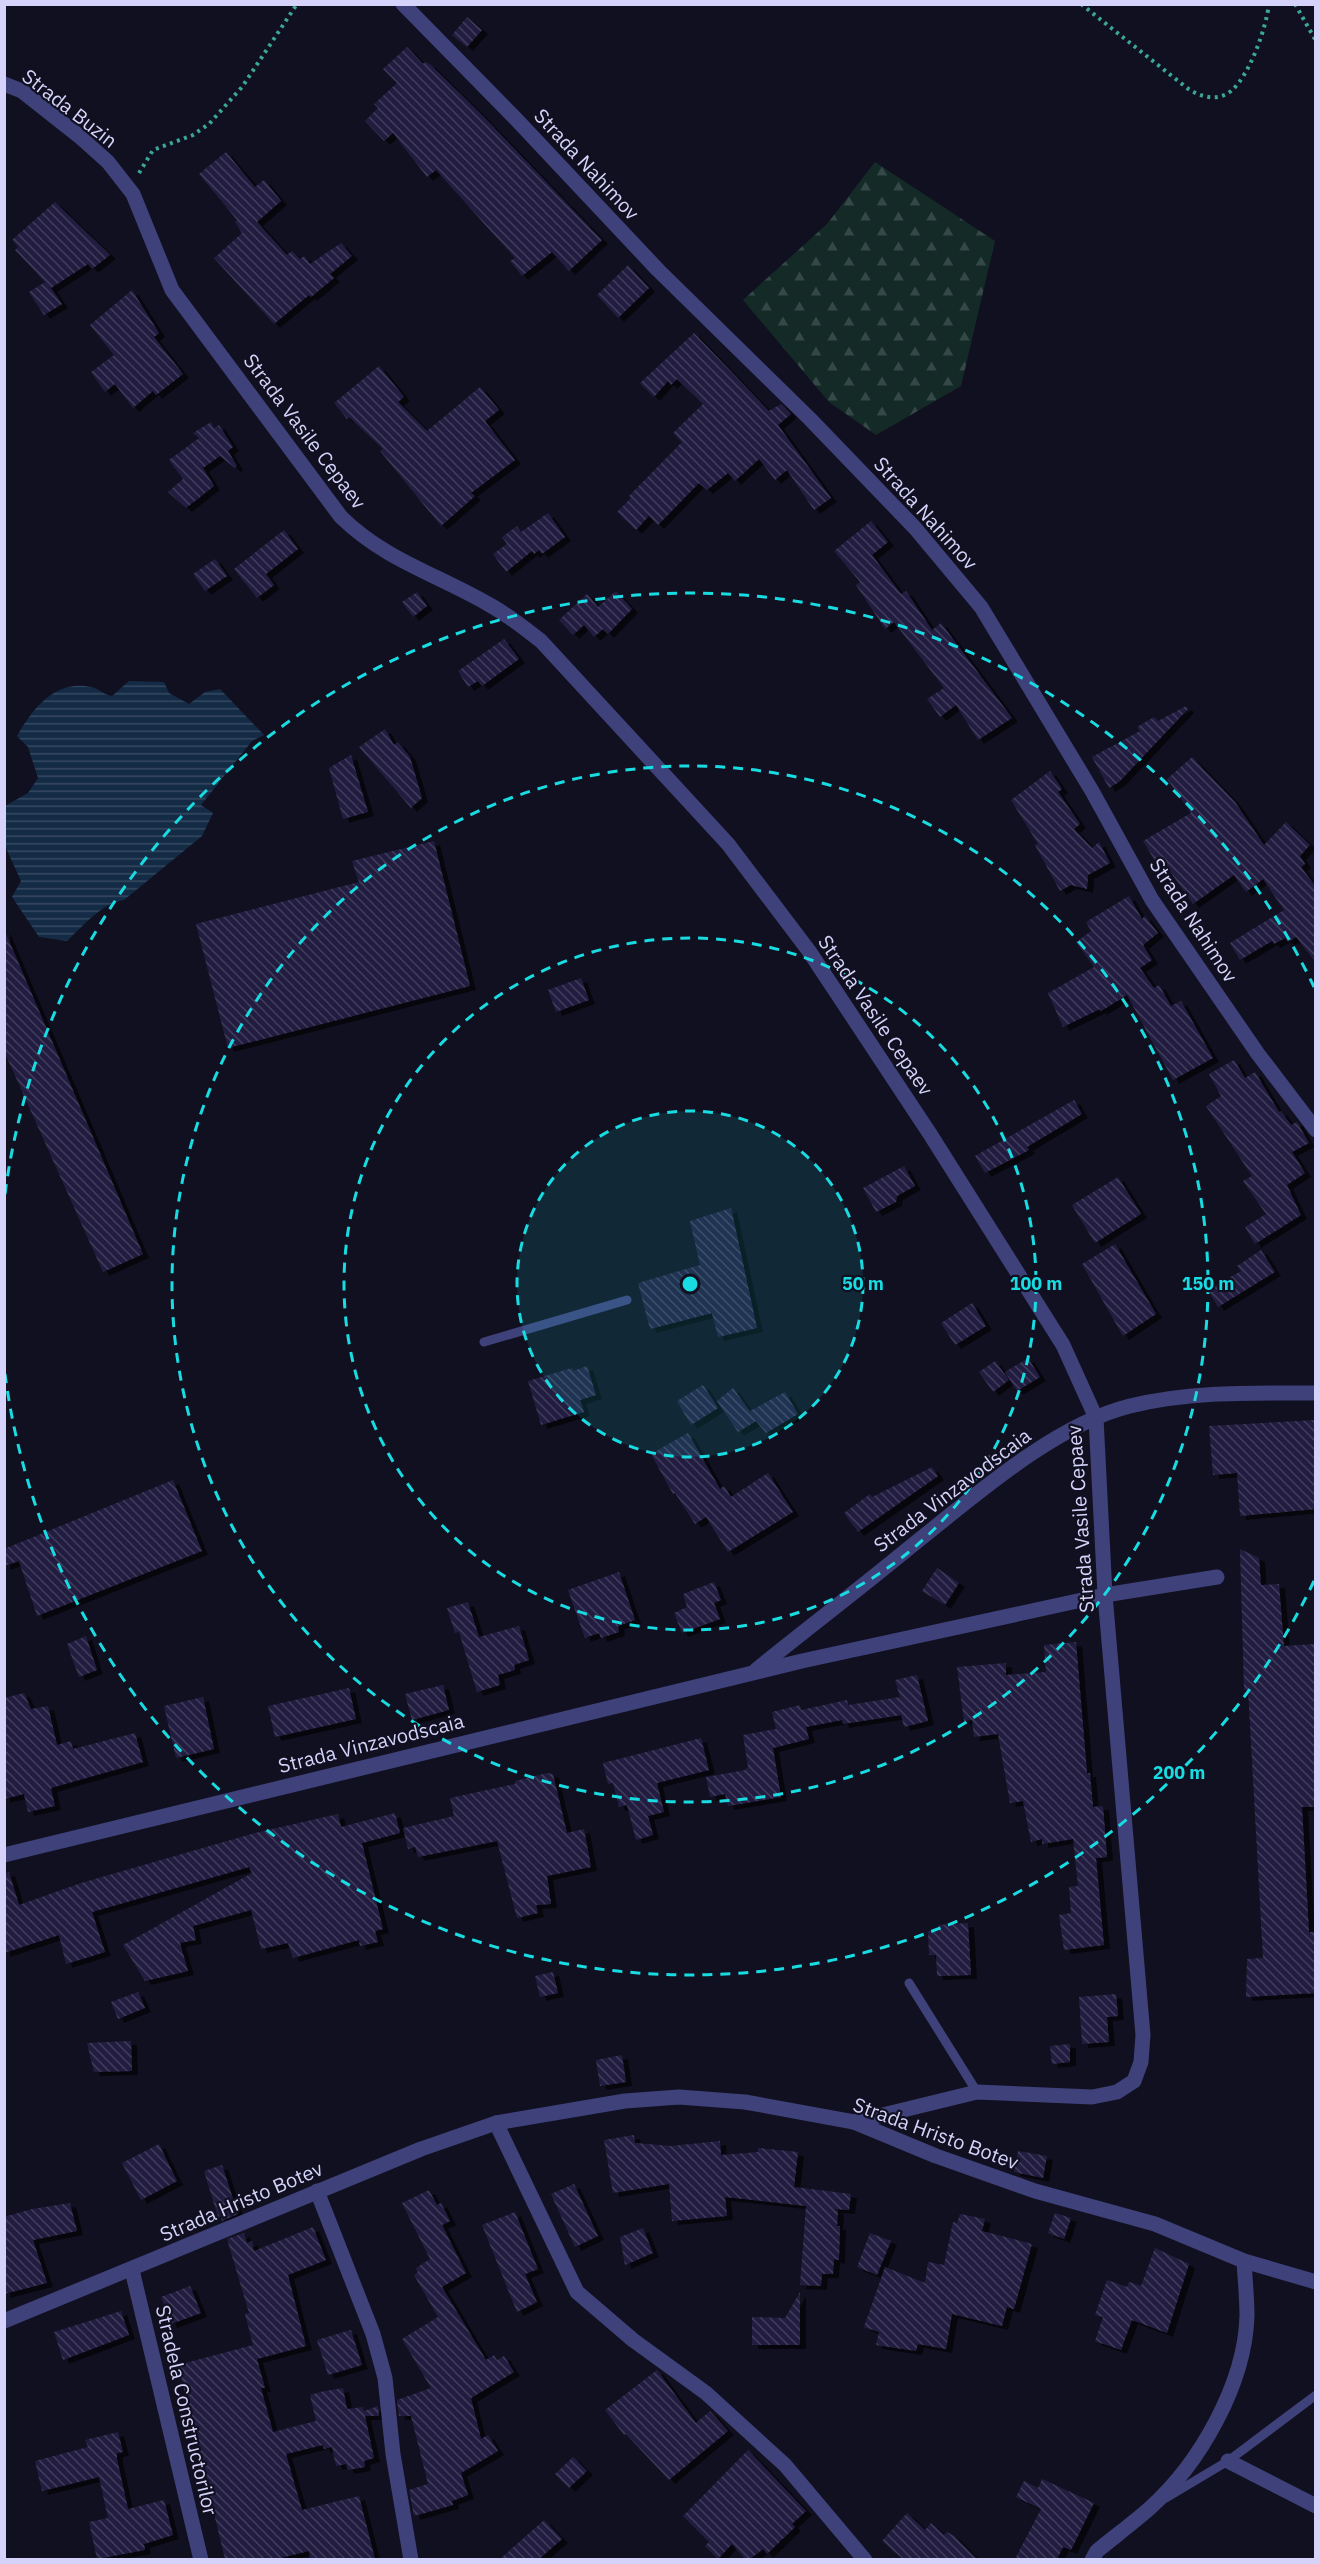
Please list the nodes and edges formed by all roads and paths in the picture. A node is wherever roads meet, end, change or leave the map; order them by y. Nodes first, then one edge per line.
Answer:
1 (297, 4) edge
2 (403, 4) edge
3 (1081, 4) edge
4 (1269, 4) edge
5 (1295, 4) edge
6 (1316, 41) edge
7 (4, 84) edge
8 (133, 194) junction
9 (1316, 1130) edge
10 (627, 1300) dead end
11 (484, 1342) dead end
12 (1316, 1393) edge
13 (1096, 1418) junction
14 (1217, 1577) dead end
15 (1106, 1595) junction
16 (749, 1675) junction
17 (4, 1855) edge
18 (909, 1983) dead end
19 (977, 2092) junction
20 (854, 2122) junction
21 (496, 2123) junction
22 (317, 2192) junction
23 (1244, 2261) junction
24 (132, 2270) junction
25 (1316, 2282) edge
26 (4, 2321) edge
27 (1316, 2395) edge
28 (1228, 2461) junction
29 (1316, 2506) edge
30 (1151, 2507) junction
31 (201, 2559) edge
32 (411, 2559) edge
33 (866, 2559) edge
34 (1092, 2559) edge

1 - 8 path
2 - 9 street, Strada Nahimov
3 - 4 path
5 - 6 path
7 - 8 street, Strada Buzin
8 - 13 street, Strada Vasile Cepaev
10 - 11 lane
12 - 13 street, Strada Vinzavodscaia
13 - 15 street, Strada Vasile Cepaev
13 - 16 street, Strada Vinzavodscaia
14 - 15 street, Strada Vinzavodscaia
15 - 16 street, Strada Vinzavodscaia
15 - 19 street, Strada Vasile Cepaev
16 - 17 street, Strada Vinzavodscaia
18 - 19 lane
19 - 20 street
20 - 21 street, Strada Hristo Botev
20 - 23 street, Strada Hristo Botev
21 - 22 street, Strada Hristo Botev
21 - 33 street
22 - 24 street, Strada Hristo Botev
22 - 32 street
23 - 25 street, Strada Hristo Botev
23 - 30 street
24 - 26 street, Strada Hristo Botev
24 - 31 street, Stradela Constructorilor
27 - 28 lane
28 - 29 street
28 - 30 lane
30 - 34 street

